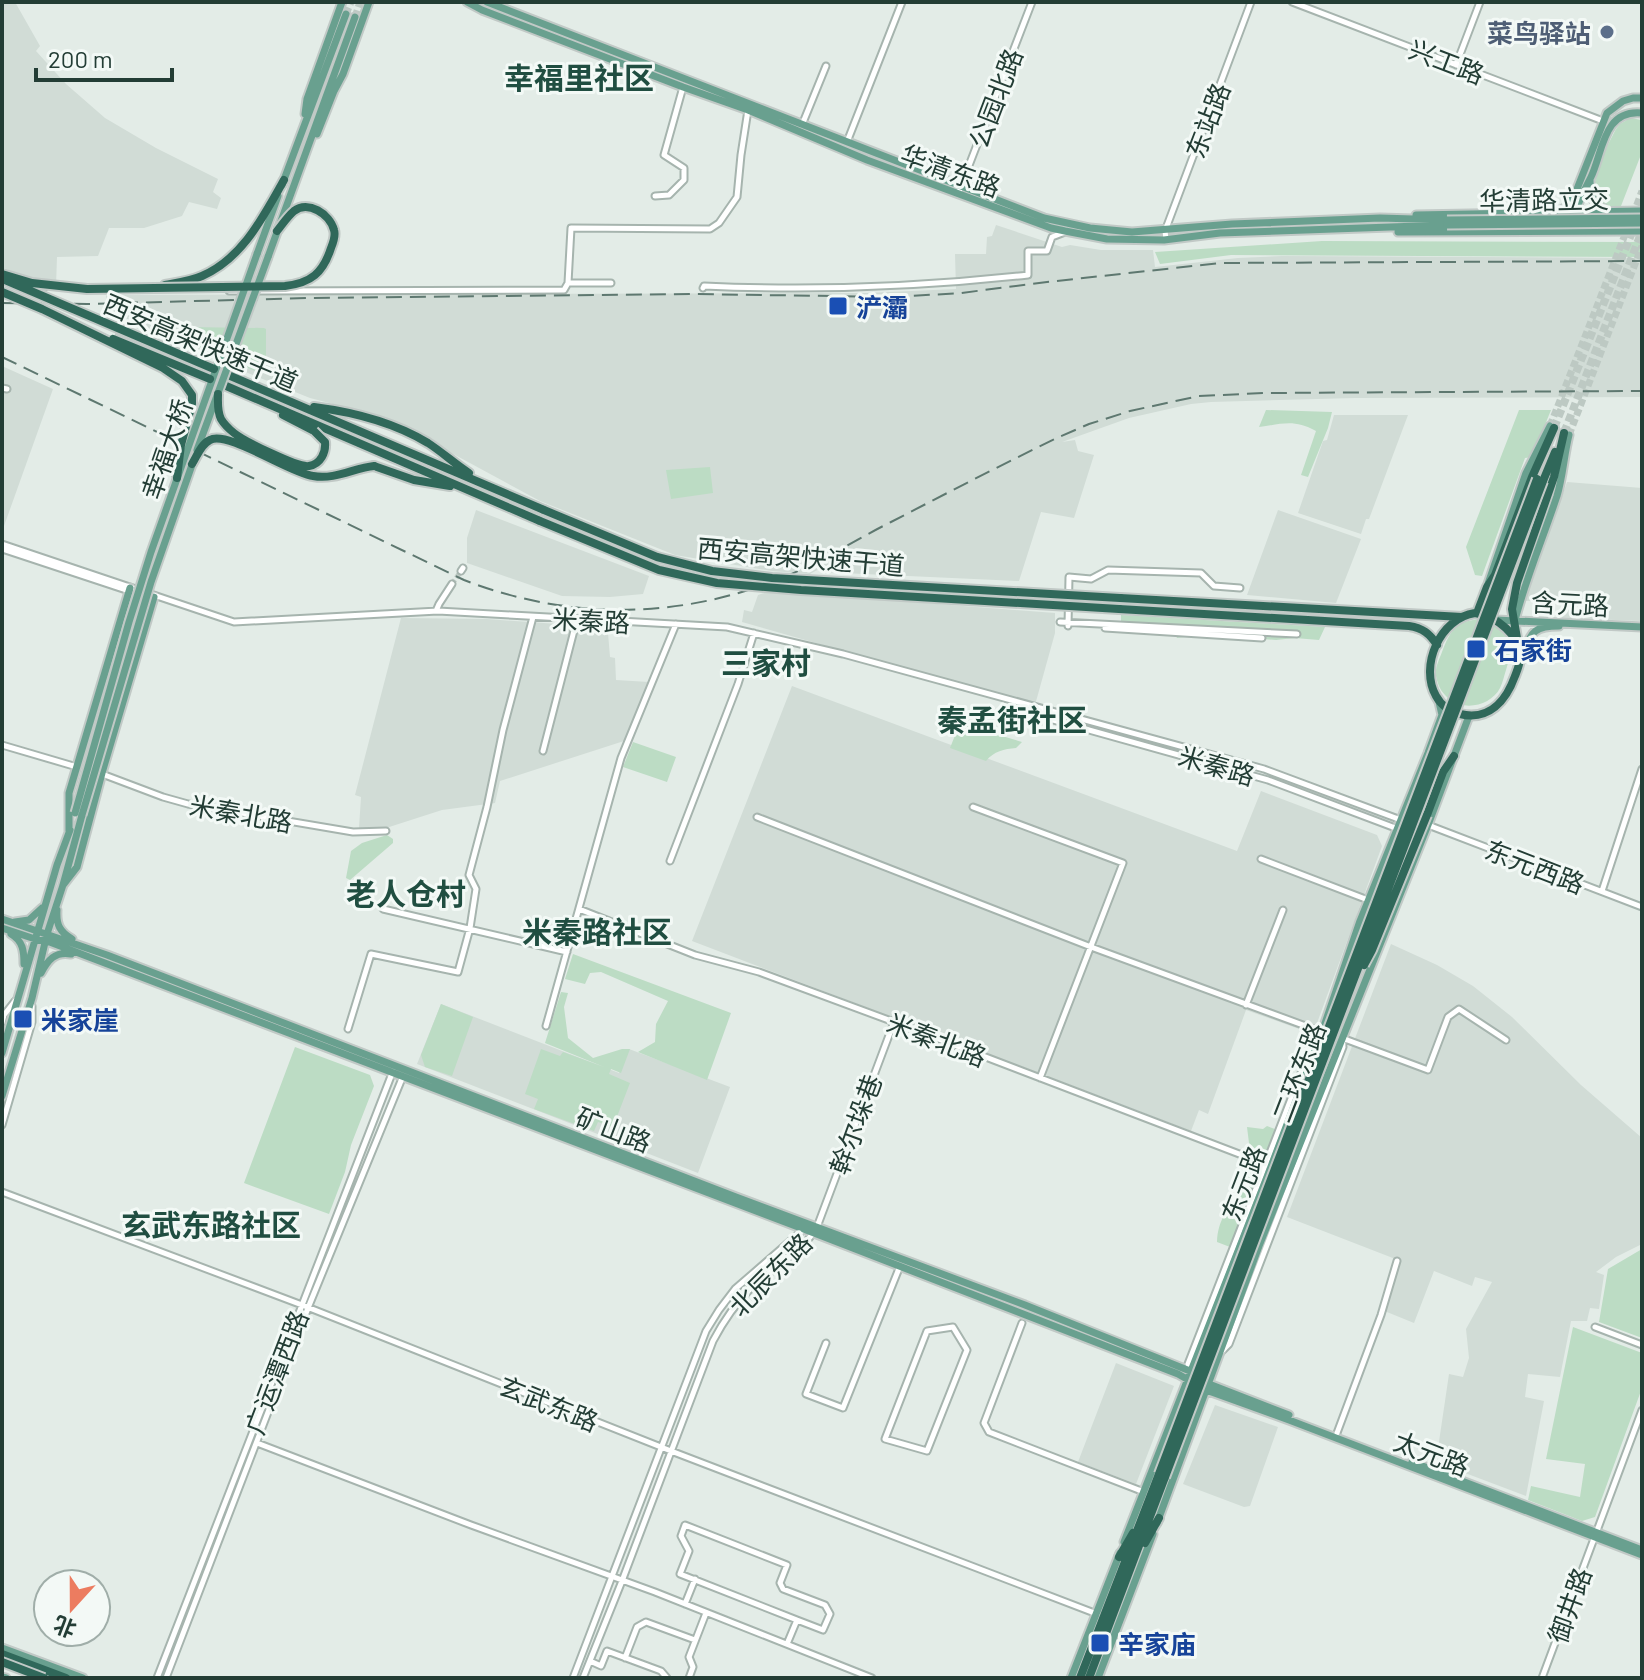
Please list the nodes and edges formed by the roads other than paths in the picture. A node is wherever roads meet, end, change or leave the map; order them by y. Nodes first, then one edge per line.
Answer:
1 (342, 2) tunnel mouth
2 (369, 2) edge
3 (467, 2) edge
4 (487, 2) edge
5 (902, 2) edge
6 (1032, 2) edge
7 (1251, 2) edge
8 (1292, 2) edge
9 (1480, 2) edge
10 (476, 4) edge
11 (346, 14) tunnel mouth
12 (355, 17) tunnel mouth
13 (1456, 65) junction
14 (826, 66) dead end
15 (683, 87) junction
16 (1642, 98) edge
17 (310, 102) junction
18 (748, 110) junction
19 (1642, 116) edge
20 (1603, 121) junction
21 (802, 125) junction
22 (846, 143) junction
23 (297, 176) junction
24 (1591, 177) junction
25 (284, 180) junction
26 (959, 190) junction
27 (655, 196) dead end
28 (1572, 206) junction
29 (1620, 211) junction
30 (1642, 211) edge
31 (1380, 218) junction
32 (1642, 221) edge
33 (1447, 222) junction
34 (1364, 229) junction
35 (277, 231) junction
36 (1065, 231) junction
37 (1623, 231) junction
38 (1642, 231) edge
39 (1570, 232) junction
40 (1166, 235) junction
41 (2, 280) edge
42 (568, 283) junction
43 (611, 283) dead end
44 (44, 288) dead end
45 (703, 288) dead end
46 (148, 289) junction
47 (204, 291) dead end
48 (2, 292) edge
49 (40, 308) junction
50 (240, 392) junction
51 (218, 394) junction
52 (302, 405) junction
53 (1552, 427) joint
54 (1566, 434) junction
55 (1549, 442) junction
56 (192, 464) junction
57 (177, 478) junction
58 (1540, 480) junction
59 (486, 485) junction
60 (463, 487) junction
61 (2, 546) edge
62 (1517, 583) junction
63 (452, 584) tunnel mouth
64 (1487, 587) junction
65 (1240, 588) dead end
66 (129, 589) junction
67 (154, 597) junction
68 (1519, 604) junction
69 (436, 611) junction
70 (1477, 613) junction
71 (533, 617) junction
72 (1462, 617) junction
73 (577, 619) junction
74 (1495, 620) junction
75 (1514, 621) junction
76 (1543, 621) junction
77 (676, 624) junction
78 (1060, 624) dead end
79 (1068, 624) junction
80 (1642, 629) edge
81 (754, 633) junction
82 (1297, 634) dead end
83 (1262, 638) dead end
84 (1437, 645) junction
85 (1519, 651) junction
86 (1519, 664) junction
87 (1438, 699) junction
88 (1036, 706) junction
89 (1469, 716) junction
90 (1083, 719) junction
91 (1080, 727) junction
92 (2, 745) edge
93 (543, 751) dead end
94 (1428, 753) junction
95 (1454, 756) junction
96 (77, 767) junction
97 (1642, 769) edge
98 (102, 773) junction
99 (973, 807) dead end
100 (79, 814) junction
101 (757, 817) dead end
102 (1401, 820) junction
103 (1428, 825) junction
104 (1398, 829) junction
105 (69, 831) junction
106 (386, 831) dead end
107 (1261, 859) dead end
108 (670, 861) dead end
109 (63, 885) junction
110 (1602, 891) junction
111 (59, 897) junction
112 (47, 900) junction
113 (1368, 900) junction
114 (1642, 907) edge
115 (383, 909) dead end
116 (579, 909) junction
117 (1283, 910) dead end
118 (2, 924) edge
119 (470, 928) junction
120 (36, 936) junction
121 (47, 938) junction
122 (1091, 947) junction
123 (92, 950) junction
124 (567, 952) junction
125 (85, 957) junction
126 (22, 980) junction
127 (36, 982) junction
128 (1347, 990) junction
129 (32, 998) junction
130 (16, 1000) junction
131 (1246, 1005) junction
132 (894, 1022) junction
133 (2, 1023) edge
134 (546, 1026) dead end
135 (348, 1029) dead end
136 (1322, 1032) junction
137 (1342, 1038) junction
138 (1506, 1040) dead end
139 (2, 1053) edge
140 (394, 1070) junction
141 (404, 1073) junction
142 (1040, 1078) junction
143 (2, 1096) edge
144 (2, 1125) edge
145 (1268, 1165) junction
146 (1291, 1173) junction
147 (2, 1192) edge
148 (803, 1229) junction
149 (815, 1230) junction
150 (1397, 1261) dead end
151 (900, 1266) junction
152 (305, 1306) junction
153 (1022, 1323) dead end
154 (1595, 1327) dead end
155 (826, 1343) dead end
156 (1642, 1345) edge
157 (1189, 1374) junction
158 (1208, 1387) junction
159 (1642, 1410) edge
160 (1337, 1433) junction
161 (257, 1443) junction
162 (662, 1447) junction
163 (671, 1451) junction
164 (927, 1451) joint
165 (1162, 1476) junction
166 (1144, 1492) junction
167 (1145, 1511) junction
168 (1159, 1518) junction
169 (1595, 1535) junction
170 (1642, 1552) edge
171 (1119, 1557) junction
172 (1132, 1564) junction
173 (613, 1578) junction
174 (695, 1579) junction
175 (622, 1581) junction
176 (685, 1604) junction
177 (706, 1613) junction
178 (1097, 1614) junction
179 (797, 1620) junction
180 (695, 1640) junction
181 (787, 1644) junction
182 (2, 1651) edge
183 (625, 1658) junction
184 (590, 1661) junction
185 (2, 1662) edge
186 (44, 1678) edge
187 (66, 1678) edge
188 (83, 1678) edge
189 (157, 1678) edge
190 (166, 1678) edge
191 (573, 1678) edge
192 (583, 1678) edge
193 (667, 1678) edge
194 (689, 1678) edge
195 (872, 1678) edge
196 (1071, 1678) edge
197 (1080, 1678) edge
198 (1089, 1678) edge
199 (1098, 1678) edge
200 (1542, 1678) edge

1 - 17 main road
2 - 23 main road
3 - 10 main road, 华清东路
4 - 21 main road, 华清东路
5 - 22 street
6 - 26 street, 公园北路
7 - 40 street, 东站路
8 - 13 street, 兴工路
9 - 13 street
10 - 15 main road, 华清东路
11 - 17 main road
12 - 23 main road, 幸福大桥
13 - 20 street, 兴工路
14 - 21 street
15 - 18 main road, 华清东路
15 - 27 street
16 - 20 main road
17 - 25 main road, 幸福大桥
18 - 26 main road, 华清东路
18 - 42 street
19 - 24 main road
20 - 28 main road
21 - 22 main road, 华清东路
22 - 26 main road, 华清东路
23 - 35 main road, 幸福大桥
24 - 28 main road
24 - 29 main road
25 - 46 highway, bridge
25 - 57 main road, 幸福大桥, bridge
26 - 36 main road, 华清东路
26 - 40 main road, 华清东路
28 - 29 main road
28 - 31 main road
28 - 39 main road
29 - 30 main road
29 - 37 main road
31 - 33 main road, 华清东路
31 - 40 main road, 华清东路
32 - 33 main road, 华清路立交, bridge
33 - 34 main road, 华清东路
34 - 39 main road
34 - 40 main road, 华清东路
35 - 46 highway, bridge
35 - 51 main road, 幸福大桥, bridge
36 - 40 main road, 华清东路
36 - 45 street
37 - 38 main road
37 - 39 main road
41 - 44 street
41 - 46 highway, bridge
41 - 52 highway, 西安高架快速干道, bridge
42 - 43 street
42 - 47 street
48 - 49 highway, 西安高架快速干道, bridge
49 - 50 highway, 西安高架快速干道, bridge
49 - 57 highway, bridge
50 - 51 highway, bridge
50 - 60 highway, 西安高架快速干道
51 - 56 main road, 幸福大桥, bridge
52 - 59 highway, 西安高架快速干道
52 - 59 highway
53 - 55 highway
53 - 64 main road
54 - 58 highway
54 - 62 highway
54 - 68 main road
55 - 58 highway
55 - 64 highway
56 - 60 highway, bridge
56 - 100 main road, 幸福大桥, bridge
57 - 100 main road, 幸福大桥, bridge
58 - 128 highway, 二环东路, bridge
59 - 72 highway, 西安高架快速干道, bridge
60 - 84 highway, 西安高架快速干道, bridge
61 - 66 street, 米秦路
62 - 68 main road
62 - 75 highway
63 - 69 street
64 - 70 highway
65 - 79 street
66 - 67 street, 米秦路
66 - 96 main road
67 - 69 street, 米秦路
67 - 98 main road
68 - 75 main road
68 - 76 main road
69 - 71 street, 米秦路
70 - 72 highway
70 - 74 highway
71 - 73 street, 米秦路
71 - 119 street
72 - 84 highway
73 - 77 street, 米秦路
73 - 93 street
74 - 75 main road, 含元路
74 - 85 highway
75 - 76 main road, 含元路
75 - 85 highway
76 - 80 main road, 含元路
77 - 81 street, 米秦路
77 - 116 street
78 - 79 street
79 - 82 street
79 - 83 street
80 - 86 main road, 含元路
81 - 88 street, 米秦路
81 - 108 street
84 - 87 highway
85 - 86 highway
86 - 89 highway
87 - 89 highway
87 - 94 main road, 东元路
88 - 90 street, 米秦路
88 - 91 street, 米秦路
89 - 95 main road, 东元路
90 - 91 street
90 - 102 street, 米秦路
91 - 104 street, 米秦路
92 - 96 street
94 - 102 main road, 东元路
94 - 128 highway, bridge
95 - 103 main road, 东元路
95 - 128 highway, bridge
96 - 105 main road
97 - 110 street
98 - 106 street, 米秦北路
98 - 109 main road
99 - 122 street
100 - 105 main road
100 - 109 main road
101 - 122 street
102 - 104 main road, 东元路
103 - 110 street, 东元西路
103 - 137 main road, 东元路
104 - 113 main road, 东元路
105 - 112 main road
107 - 113 street
109 - 111 main road
110 - 114 street, 东元西路
111 - 121 main road
111 - 123 main road
112 - 118 main road
112 - 120 main road
113 - 136 main road, 东元路
115 - 119 street
116 - 124 street
116 - 132 street, 米秦北路
117 - 131 street
118 - 120 main road, 矿山路
118 - 126 main road
119 - 124 street
119 - 135 street
120 - 121 main road, 矿山路
120 - 126 main road
121 - 123 main road, 矿山路
121 - 125 main road, 矿山路
121 - 127 main road
122 - 131 street
122 - 142 street
123 - 140 main road, 矿山路
124 - 134 street
125 - 127 main road
125 - 140 main road, 矿山路
126 - 130 main road
127 - 129 main road
128 - 165 highway, 二环东路, bridge
129 - 143 main road
129 - 144 street
130 - 133 street
130 - 139 main road
131 - 136 street
132 - 142 street, 米秦北路
132 - 149 street, 幹尔垛巷
136 - 145 main road, 东元路
137 - 138 street
137 - 146 main road, 东元路
140 - 141 main road, 矿山路
140 - 152 street, 广运潭西路
141 - 148 main road, 矿山路
141 - 149 main road, 矿山路
141 - 152 street, 广运潭西路
142 - 145 street, 米秦北路
145 - 146 street, 米秦北路
145 - 157 main road, 东元路
146 - 158 main road, 东元路
147 - 152 street, 玄武东路
148 - 149 main road, 矿山路
148 - 162 street, 北辰东路
149 - 151 main road, 矿山路
149 - 157 main road, 矿山路
149 - 163 street, 北辰东路
150 - 160 street
151 - 155 street
151 - 157 main road, 矿山路
152 - 161 street, 广运潭西路
152 - 162 street, 玄武东路
152 - 189 street, 广运潭西路
153 - 166 street
154 - 156 street
157 - 158 main road, 矿山路
157 - 166 main road, 东元路
158 - 160 main road, 太元路
158 - 168 main road, 东元路
158 - 169 main road, 太元路
159 - 169 street, 御井路
160 - 169 main road, 太元路
161 - 173 street
161 - 190 street, 广运潭西路
162 - 163 street, 玄武东路
162 - 173 street, 北辰东路
163 - 175 street, 北辰东路
163 - 178 street, 玄武东路
164 - 164 street
165 - 167 highway
165 - 172 highway, 二环东路
166 - 171 main road, 东元路
167 - 171 highway
167 - 197 highway
168 - 172 highway
168 - 199 main road, 东元路
169 - 170 main road, 太元路
169 - 200 street, 御井路
171 - 178 main road, 东元路
172 - 198 highway, 二环东路
173 - 175 street
173 - 191 street, 北辰东路
174 - 176 street
174 - 179 street
174 - 179 street
175 - 176 street
175 - 184 street, 北辰东路
176 - 177 street
177 - 180 street
177 - 181 street
178 - 196 main road, 东元路
179 - 181 street
180 - 183 street
180 - 194 street
181 - 195 street
182 - 187 highway
182 - 188 main road
183 - 184 street
183 - 193 street
184 - 192 street, 北辰东路
185 - 186 highway, bridge

